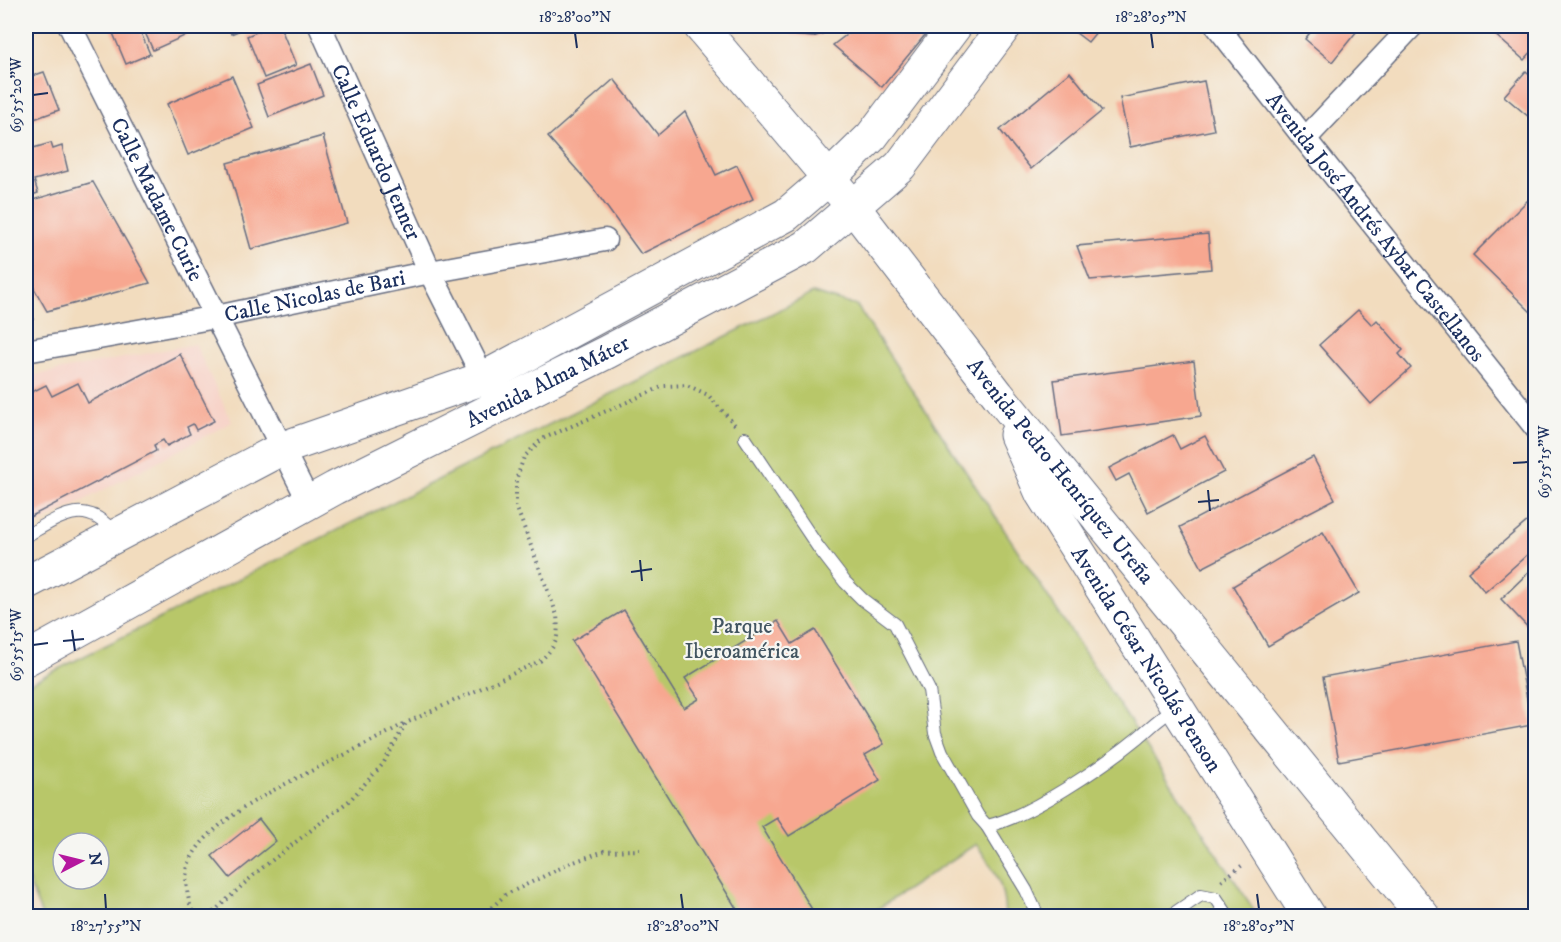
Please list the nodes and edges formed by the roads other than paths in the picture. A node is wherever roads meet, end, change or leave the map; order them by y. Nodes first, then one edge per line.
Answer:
1 (70, 26) edge
2 (320, 26) edge
3 (700, 26) edge
4 (955, 26) edge
5 (1005, 26) edge
6 (1217, 26) edge
7 (1412, 26) edge
8 (1305, 140) junction
9 (828, 179) junction
10 (854, 208) junction
11 (605, 240) dead end
12 (430, 272) junction
13 (216, 317) junction
14 (26, 351) edge
15 (491, 392) junction
16 (998, 395) junction
17 (1536, 428) edge
18 (745, 438) road end
19 (283, 448) junction
20 (309, 502) junction
21 (116, 535) junction
22 (26, 536) edge
23 (26, 583) edge
24 (26, 659) edge
25 (1177, 708) junction
26 (987, 826) junction
27 (1038, 916) edge
28 (1176, 916) edge
29 (1228, 916) edge
30 (1309, 916) edge
31 (1423, 916) edge

1 - 13 street, Calle Madame Curie
2 - 12 street, Calle Eduardo Jenner
3 - 9 main road, Avenida Pedro Henríquez Ureña
4 - 9 main road, Avenida Alma Máter
5 - 10 main road, Avenida Alma Máter
6 - 8 street, Avenida José Andrés Aybar Castellanos
7 - 8 street
8 - 17 street, Avenida José Andrés Aybar Castellanos
9 - 10 main road, Avenida Pedro Henríquez Ureña
9 - 15 main road, Avenida Alma Máter
10 - 15 main road, Avenida Alma Máter
10 - 16 main road, Avenida Pedro Henríquez Ureña
11 - 12 street, Calle Nicolas de Bari
12 - 13 street, Calle Nicolas de Bari
12 - 15 street, Calle Eduardo Jenner
13 - 14 street, Calle Nicolas de Bari
13 - 19 street, Calle Madame Curie
15 - 19 main road, Avenida Alma Máter
15 - 20 main road, Avenida Alma Máter
16 - 25 main road, Avenida César Nicolás Penson
16 - 31 main road, Avenida Pedro Henríquez Ureña
18 - 26 lane
19 - 20 street, Calle Madame Curie
19 - 21 main road, Avenida Alma Máter
20 - 24 main road, Avenida Alma Máter
21 - 22 lane
21 - 23 main road, Avenida Alma Máter
25 - 26 lane
25 - 30 main road, Avenida César Nicolás Penson
26 - 27 lane
28 - 29 lane

